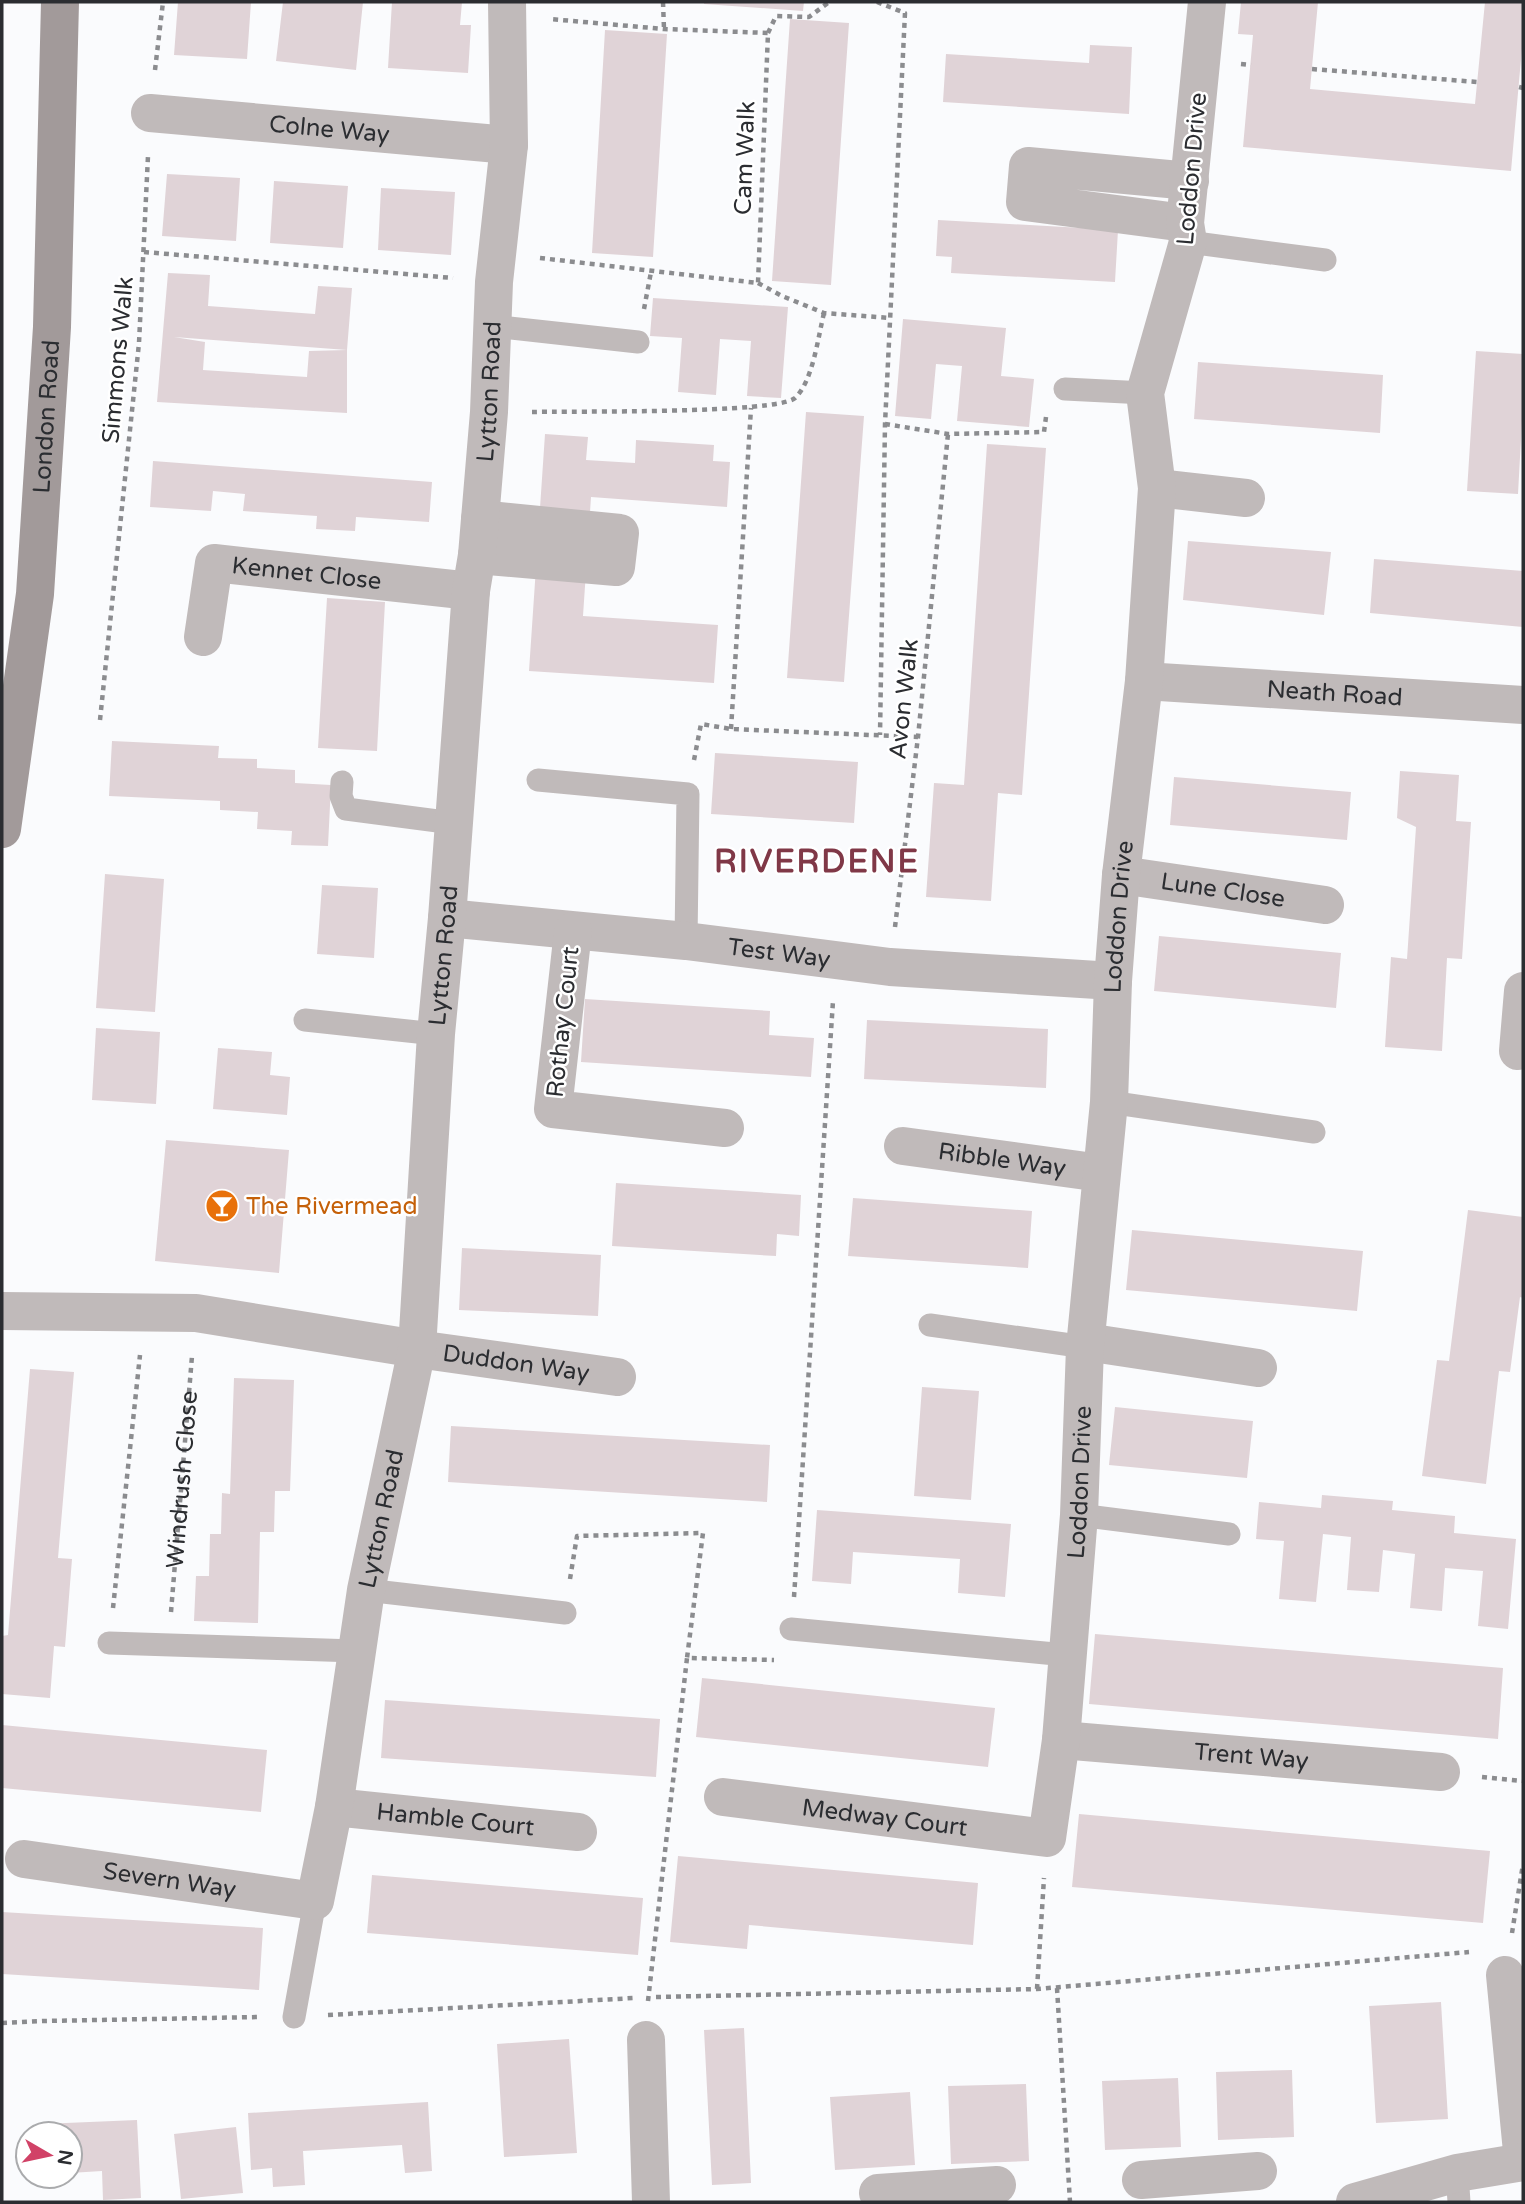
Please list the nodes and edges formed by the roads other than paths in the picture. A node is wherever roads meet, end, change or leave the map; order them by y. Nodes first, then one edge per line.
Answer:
1 (60, 2) edge
2 (1207, 2) edge
3 (508, 9) edge
4 (150, 113) road end
5 (509, 145) junction
6 (1189, 181) junction
7 (1187, 232) junction
8 (1325, 260) dead end
9 (492, 326) junction
10 (638, 342) dead end
11 (1065, 389) road end
12 (1145, 393) junction
13 (1157, 488) junction
14 (1246, 499) dead end
15 (476, 555) junction
16 (202, 637) dead end
17 (1144, 681) junction
18 (1523, 705) edge
19 (538, 780) dead end
20 (342, 782) dead end
21 (453, 823) junction
22 (2, 829) edge
23 (1121, 876) junction
24 (1325, 905) dead end
25 (447, 918) junction
26 (573, 932) junction
27 (686, 941) junction
28 (1113, 981) junction
29 (1523, 991) edge
30 (304, 1020) dead end
31 (436, 1034) junction
32 (1518, 1051) dead end
33 (1109, 1102) junction
34 (725, 1128) dead end
35 (1314, 1132) dead end
36 (903, 1146) dead end
37 (1101, 1173) junction
38 (2, 1311) edge
39 (930, 1325) dead end
40 (1085, 1344) junction
41 (417, 1349) junction
42 (1258, 1368) dead end
43 (617, 1377) dead end
44 (1079, 1515) junction
45 (1229, 1534) dead end
46 (366, 1590) junction
47 (565, 1613) road end
48 (792, 1629) road end
49 (109, 1643) road end
50 (356, 1651) junction
51 (1066, 1655) junction
52 (1061, 1740) junction
53 (1441, 1772) dead end
54 (723, 1797) dead end
55 (334, 1807) junction
56 (578, 1832) dead end
57 (1047, 1838) joint
58 (24, 1859) dead end
59 (315, 1901) junction
60 (1507, 1962) road end
61 (295, 2017) road end
62 (646, 2040) dead end
63 (1523, 2162) edge
64 (1258, 2171) dead end
65 (1140, 2180) dead end
66 (997, 2185) dead end
67 (1458, 2188) edge
68 (1197, 2189) edge
69 (878, 2193) dead end
70 (940, 2196) edge
71 (651, 2202) edge
72 (1355, 2202) edge

1 - 22 street, London Road
2 - 6 street, Loddon Drive
3 - 5 street, Lytton Road
4 - 5 street, Colne Way
5 - 9 street, Lytton Road
6 - 7 street, Loddon Drive
6 - 7 street
7 - 8 lane
7 - 12 street, Loddon Drive
9 - 10 lane
9 - 15 street, Lytton Road
11 - 12 lane
12 - 13 street, Loddon Drive
13 - 14 street
13 - 17 street, Loddon Drive
15 - 16 street, Kennet Close
15 - 21 street, Lytton Road
17 - 18 street, Neath Road
17 - 23 street, Loddon Drive
19 - 27 lane
20 - 21 lane
21 - 25 street, Lytton Road
23 - 24 street, Lune Close
23 - 28 street, Loddon Drive
25 - 26 street, Test Way
25 - 31 street, Lytton Road
26 - 27 street, Test Way
26 - 34 street, Rothay Court
27 - 28 street, Test Way
28 - 33 street, Loddon Drive
29 - 32 street
30 - 31 lane
31 - 41 street, Lytton Road
33 - 35 lane
33 - 37 street, Loddon Drive
36 - 37 street, Ribble Way
37 - 40 street, Loddon Drive
38 - 41 street
39 - 40 lane
40 - 42 street
40 - 44 street, Loddon Drive
41 - 43 street, Duddon Way
41 - 46 street, Lytton Road
44 - 45 lane
44 - 51 street, Loddon Drive
46 - 47 lane
46 - 50 street, Lytton Road
48 - 51 lane
49 - 50 lane
50 - 55 street, Lytton Road
51 - 52 street, Loddon Drive
52 - 53 street, Trent Way
52 - 57 street, Loddon Drive
54 - 57 street, Medway Court
55 - 56 street, Hamble Court
55 - 59 street, Lytton Road
58 - 59 street, Severn Way
59 - 61 lane
60 - 63 street
62 - 71 street
63 - 67 street
64 - 68 street
65 - 68 street
66 - 70 street
67 - 72 street
69 - 70 street

